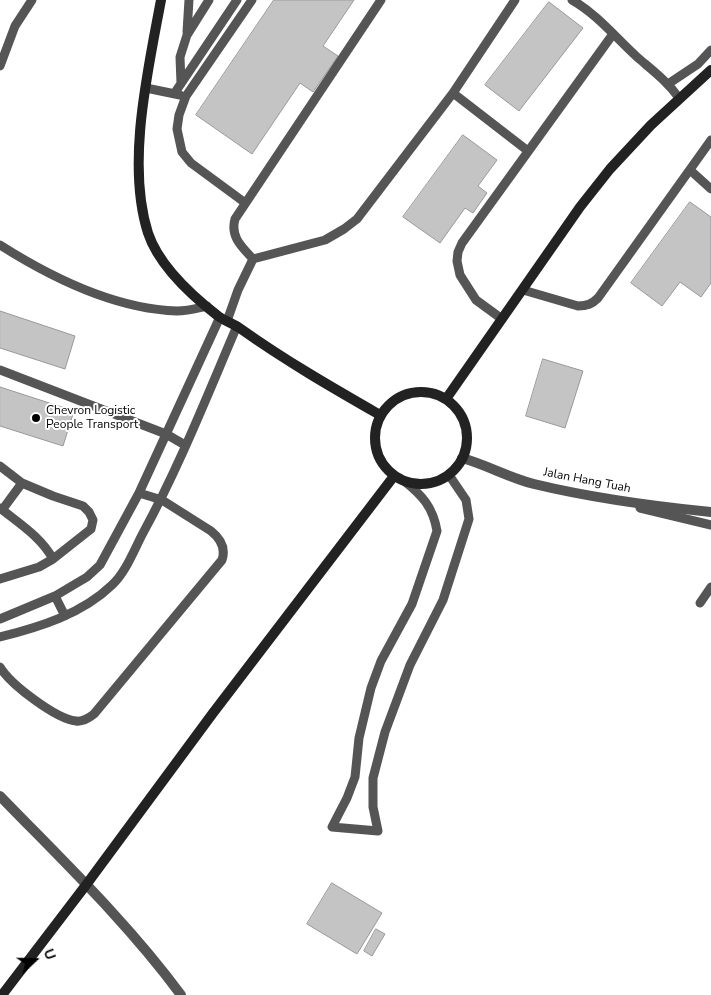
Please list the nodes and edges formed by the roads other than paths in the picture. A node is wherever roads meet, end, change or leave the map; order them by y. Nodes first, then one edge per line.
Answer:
1 (32, 0) edge
2 (161, 0) edge
3 (189, 0) edge
4 (209, 0) edge
5 (237, 0) edge
6 (252, 0) edge
7 (381, 0) edge
8 (515, 0) edge
9 (572, 0) edge
10 (613, 34) junction
11 (187, 35) junction
12 (711, 50) edge
13 (0, 66) edge
14 (711, 70) edge
15 (181, 83) junction
16 (668, 84) junction
17 (146, 88) junction
18 (174, 94) junction
19 (454, 94) junction
20 (186, 96) junction
21 (679, 98) junction
22 (711, 140) edge
23 (528, 151) junction
24 (690, 170) junction
25 (711, 188) edge
26 (244, 202) junction
27 (0, 245) edge
28 (253, 260) junction
29 (523, 290) junction
30 (207, 306) junction
31 (223, 319) junction
32 (502, 319) junction
33 (237, 326) junction
34 (0, 370) edge
35 (446, 399) junction
36 (380, 415) junction
37 (166, 434) junction
38 (185, 445) junction
39 (462, 458) junction
40 (0, 466) edge
41 (449, 475) junction
42 (394, 476) junction
43 (404, 481) junction
44 (22, 483) junction
45 (139, 493) junction
46 (162, 500) junction
47 (611, 500) junction
48 (1, 509) edge
49 (711, 512) edge
50 (711, 525) edge
51 (54, 559) junction
52 (0, 579) edge
53 (711, 587) edge
54 (55, 596) junction
55 (700, 603) dead end
56 (65, 616) junction
57 (0, 619) edge
58 (0, 637) edge
59 (0, 666) edge
60 (355, 778) junction
61 (373, 778) junction
62 (0, 796) edge
63 (86, 885) junction
64 (2, 995) edge
65 (181, 995) edge

1 - 13 lane
2 - 17 street
3 - 11 lane
4 - 11 lane
5 - 15 lane
6 - 20 lane
7 - 26 lane
8 - 19 lane
9 - 10 lane
10 - 16 lane
10 - 23 lane
11 - 15 lane
12 - 16 lane
14 - 21 street
15 - 18 lane
16 - 21 lane
17 - 18 lane
17 - 30 street
18 - 20 lane
19 - 23 lane
19 - 28 lane
20 - 26 lane
21 - 29 street
22 - 24 lane
23 - 32 lane
24 - 25 lane
24 - 29 lane
26 - 28 lane
27 - 30 lane
28 - 31 lane
29 - 32 street
30 - 31 street
31 - 33 street
31 - 37 lane
32 - 35 street
33 - 36 street
33 - 38 lane
34 - 37 lane
35 - 36 street
35 - 39 street
36 - 42 street
37 - 38 lane
37 - 45 lane
38 - 46 lane
39 - 41 street
39 - 47 street, Jalan Hang Tuah
40 - 44 lane
41 - 43 street
41 - 61 lane
42 - 43 street
42 - 63 street
43 - 60 lane
44 - 48 lane
44 - 51 lane
45 - 46 lane
45 - 54 lane
46 - 56 lane
46 - 59 lane
47 - 49 street, Jalan Hang Tuah
47 - 50 lane
48 - 51 lane
51 - 52 lane
53 - 55 lane
54 - 56 lane
54 - 57 lane
56 - 58 lane
60 - 61 lane
60 - 61 lane
62 - 63 street
63 - 64 street
63 - 65 street

